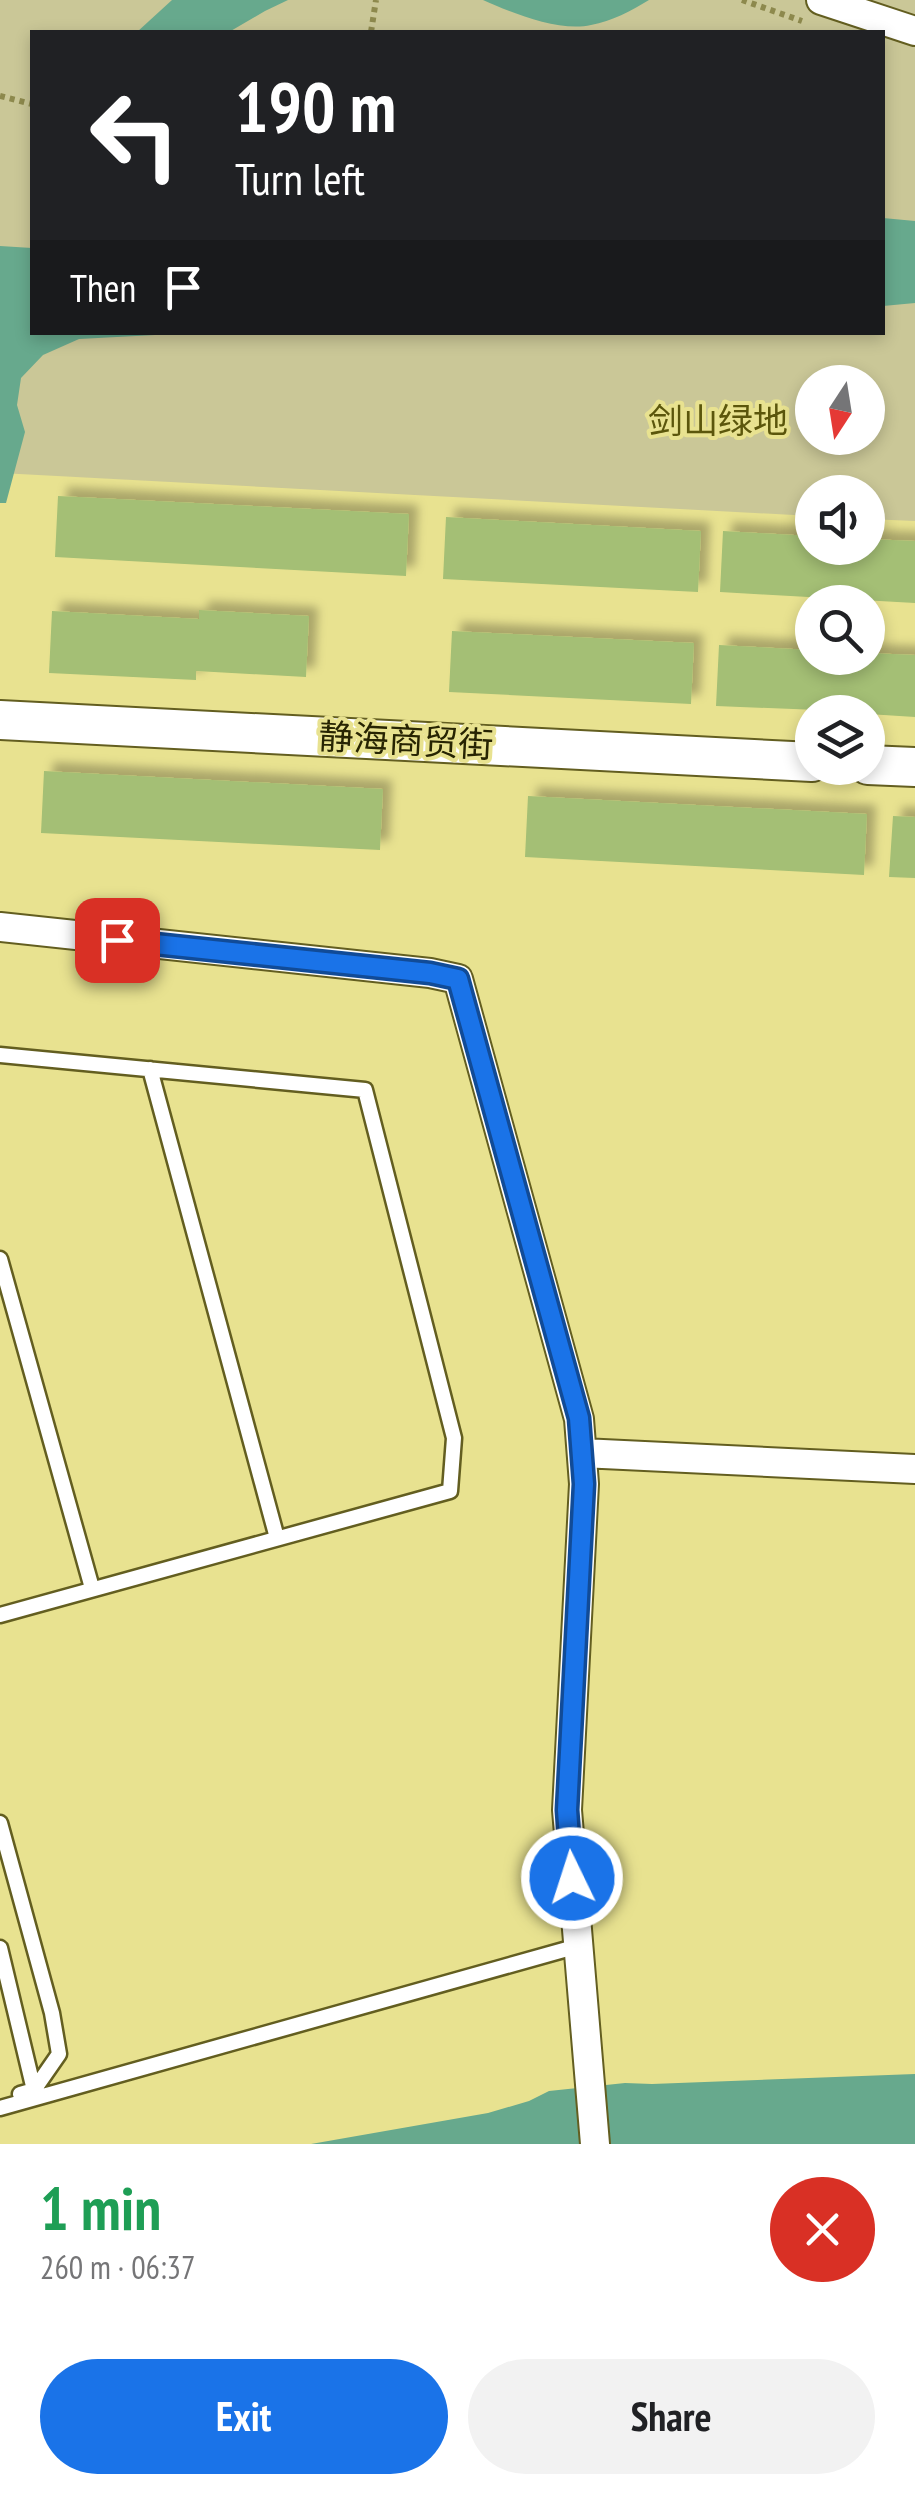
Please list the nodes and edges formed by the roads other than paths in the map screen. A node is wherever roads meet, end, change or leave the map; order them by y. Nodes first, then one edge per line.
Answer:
1 (820, 13) edge
2 (915, 31) edge
3 (0, 720) edge
4 (795, 761) edge
5 (885, 766) edge
6 (915, 767) edge
7 (0, 927) edge
8 (0, 1054) edge
9 (150, 1069) junction
10 (0, 1260) edge
11 (582, 1452) junction
12 (915, 1469) edge
13 (277, 1538) junction
14 (92, 1588) junction
15 (0, 1615) edge
16 (0, 1823) edge
17 (578, 1946) junction
18 (0, 1948) edge
19 (34, 2090) junction
20 (0, 2099) edge
21 (0, 2108) edge
22 (595, 2144) edge

1 - 2 street
3 - 4 street, 静海商贸街
5 - 6 street
7 - 11 street
8 - 9 lane
9 - 13 lane
9 - 13 lane
10 - 14 lane
11 - 12 street
11 - 17 street
13 - 14 lane
14 - 15 lane
16 - 19 lane
17 - 21 lane
17 - 22 street
18 - 19 lane
19 - 20 lane

